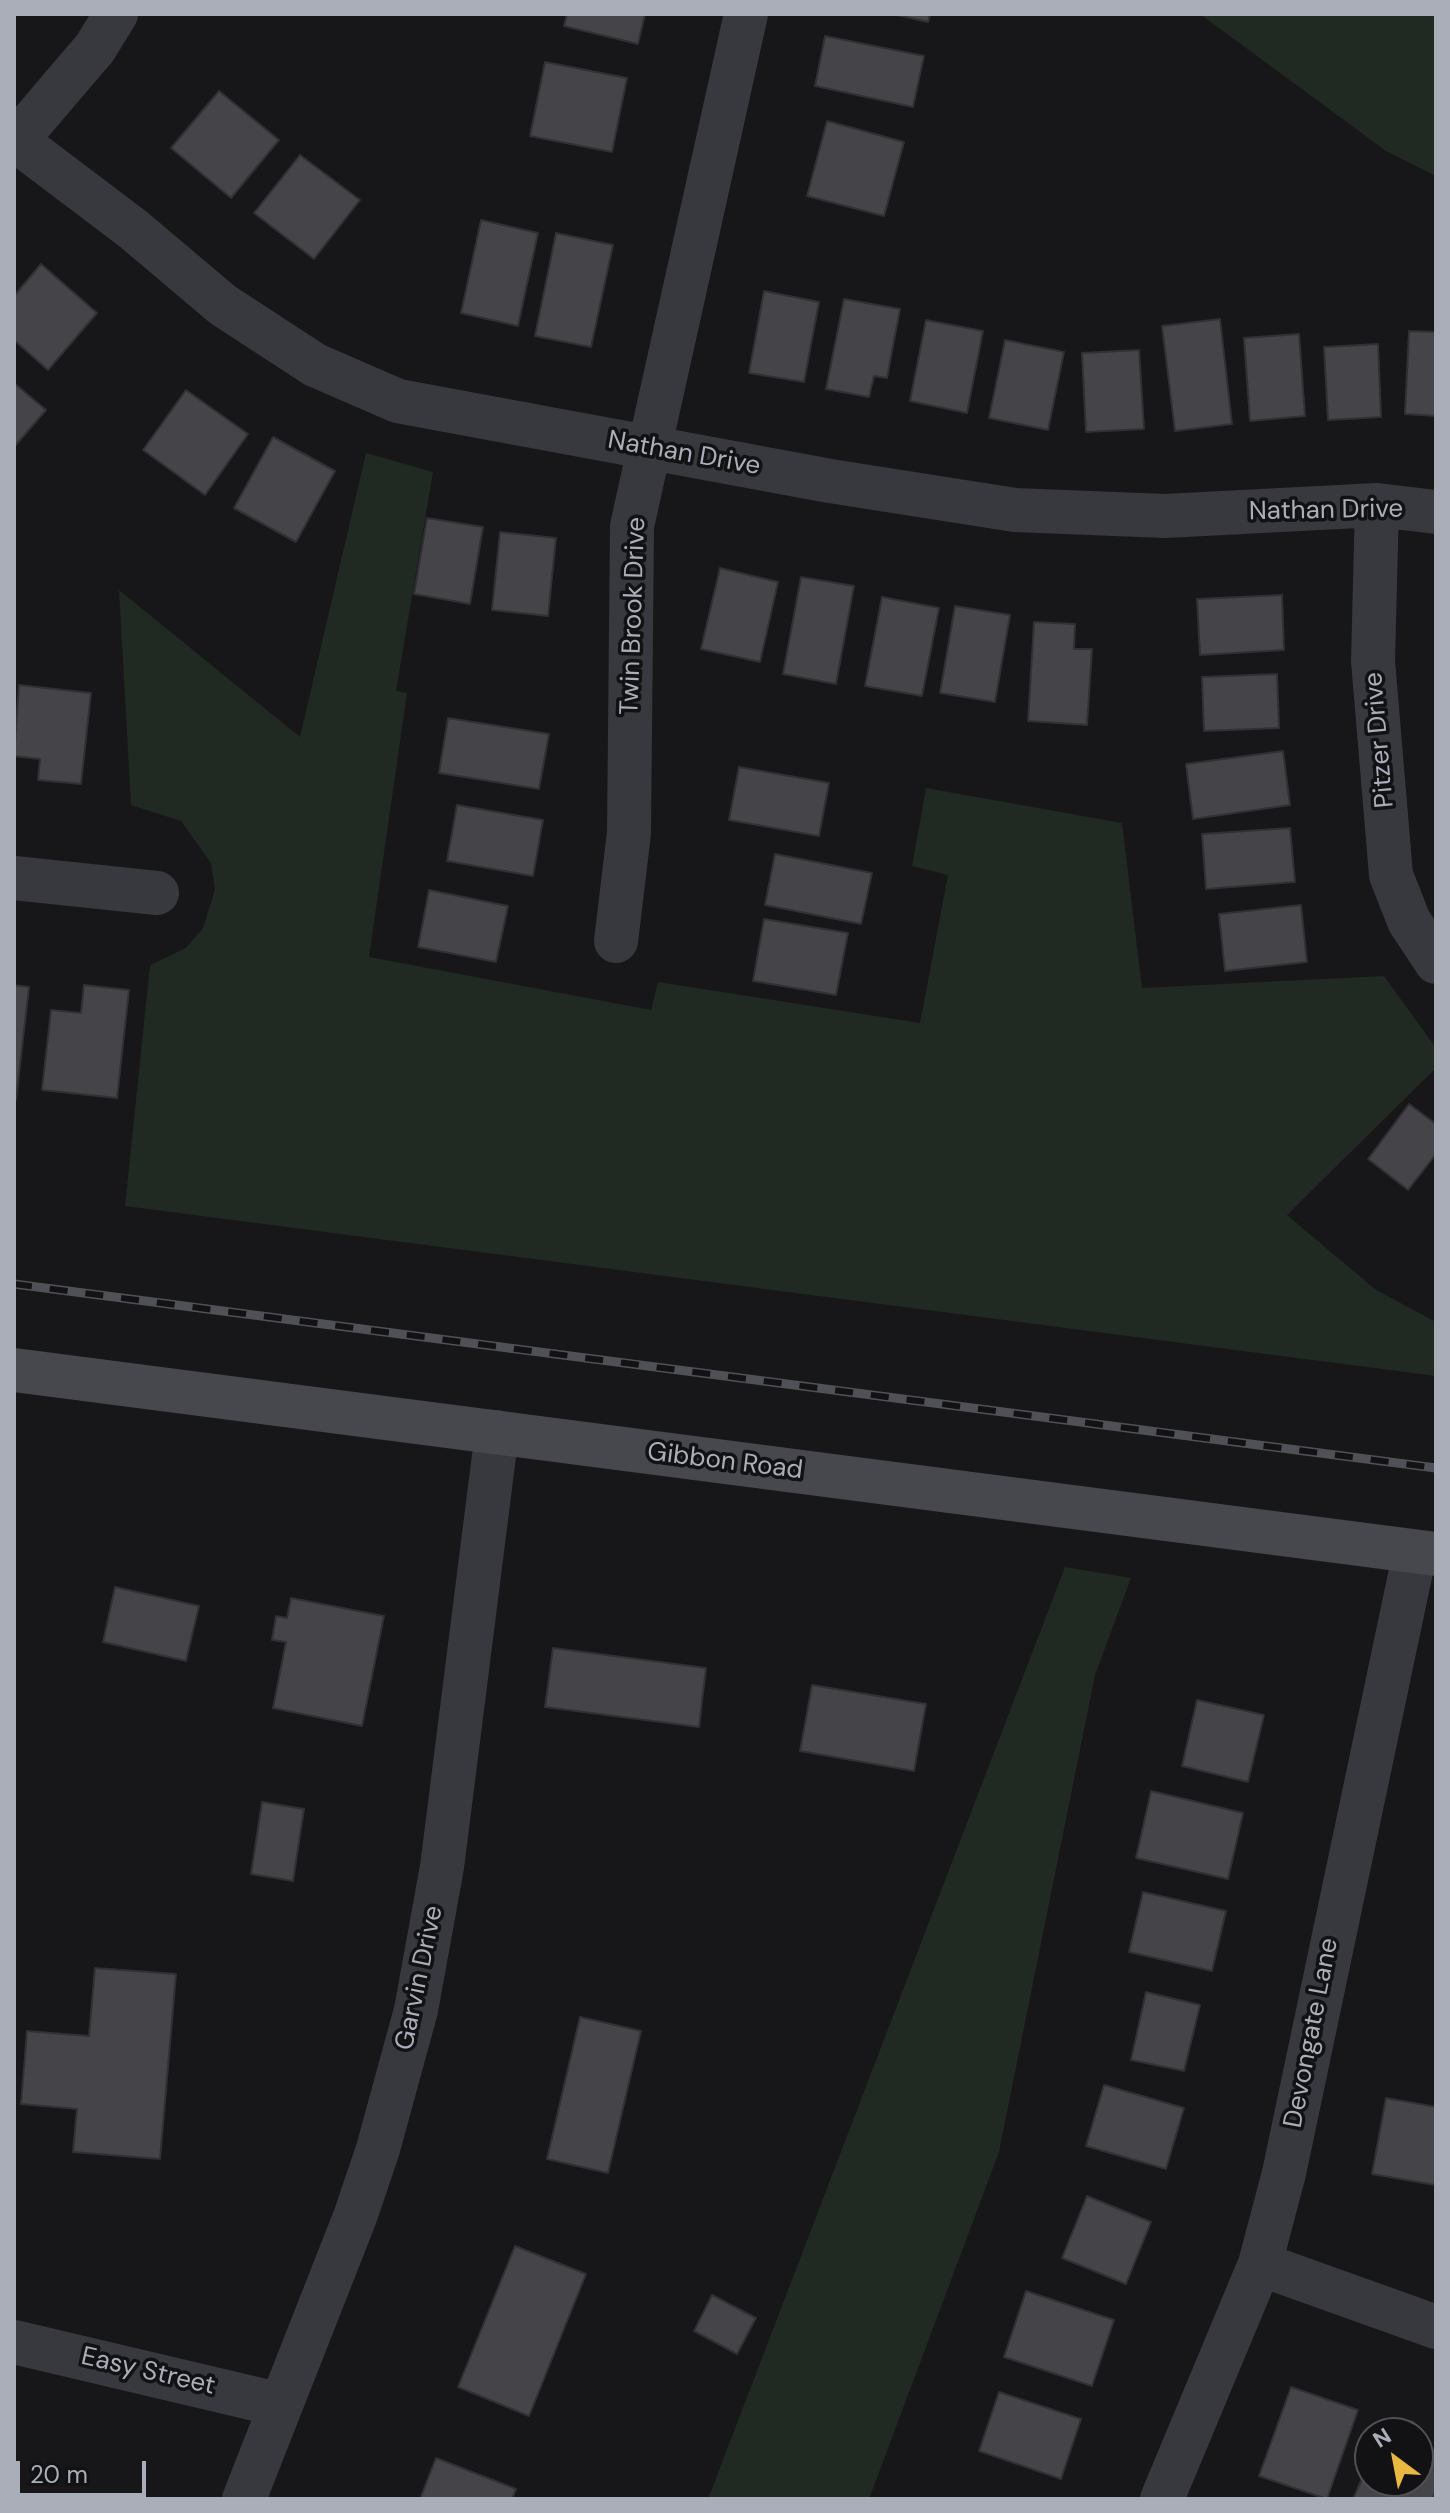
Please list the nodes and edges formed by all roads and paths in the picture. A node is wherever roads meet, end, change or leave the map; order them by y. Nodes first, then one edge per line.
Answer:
1 (116, 14) edge
2 (746, 14) edge
3 (15, 141) edge
4 (651, 447) junction
5 (1377, 505) junction
6 (1436, 512) edge
7 (14, 878) edge
8 (157, 893) dead end
9 (616, 941) dead end
10 (1436, 962) edge
11 (14, 1370) edge
12 (497, 1432) junction
13 (1425, 1553) edge
14 (1260, 2264) junction
15 (1436, 2327) edge
16 (14, 2342) edge
17 (281, 2405) junction
18 (244, 2499) edge
19 (1162, 2499) edge

1 - 3 street
2 - 4 street, Twin Brook Drive
3 - 4 street, Nathan Drive
4 - 5 street, Nathan Drive
4 - 9 street, Twin Brook Drive
5 - 6 street, Nathan Drive
5 - 10 street, Pitzer Drive
7 - 8 street
11 - 12 main road, Gibbon Road
12 - 13 main road, Gibbon Road
12 - 17 street, Garvin Drive
13 - 14 street, Devongate Lane
14 - 15 street
14 - 19 street, Devongate Lane
16 - 17 street, Easy Street
17 - 18 street, Garvin Drive

